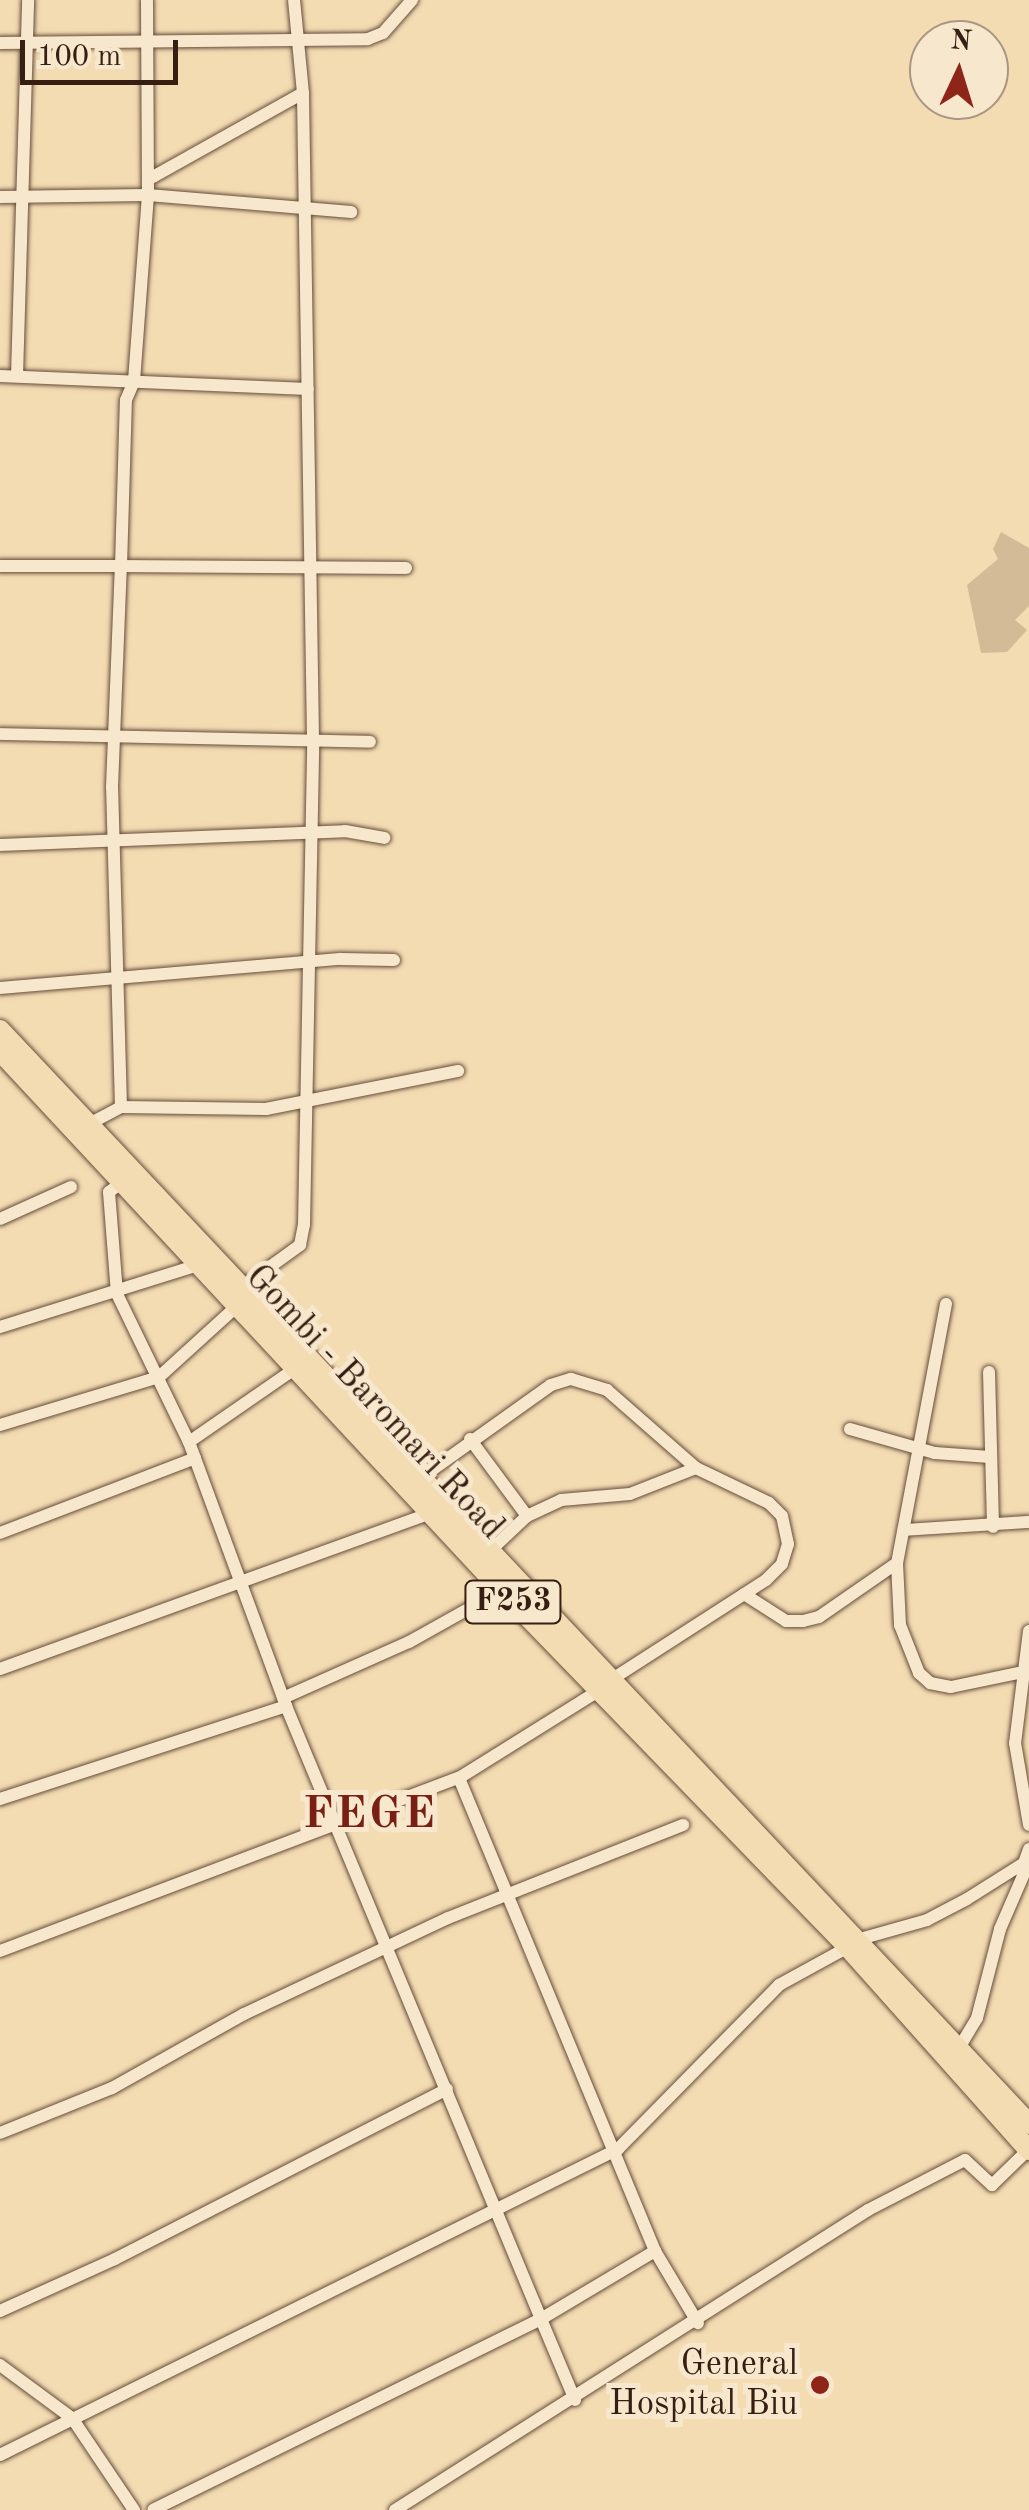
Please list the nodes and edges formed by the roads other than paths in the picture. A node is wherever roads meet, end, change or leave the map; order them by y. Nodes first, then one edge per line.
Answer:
1 (28, 0) edge
2 (147, 0) edge
3 (294, 0) edge
4 (412, 0) edge
5 (300, 42) junction
6 (0, 43) edge
7 (26, 45) junction
8 (150, 46) junction
9 (303, 93) junction
10 (148, 179) junction
11 (148, 195) junction
12 (0, 197) edge
13 (23, 197) junction
14 (302, 205) junction
15 (351, 212) dead end
16 (0, 376) edge
17 (17, 376) junction
18 (134, 381) junction
19 (308, 389) junction
20 (0, 566) edge
21 (121, 566) junction
22 (307, 566) junction
23 (406, 568) dead end
24 (114, 733) junction
25 (0, 734) edge
26 (313, 739) junction
27 (370, 742) dead end
28 (312, 833) junction
29 (114, 835) junction
30 (384, 838) dead end
31 (0, 845) edge
32 (394, 960) dead end
33 (308, 963) junction
34 (118, 978) junction
35 (0, 988) edge
36 (0, 1030) edge
37 (0, 1050) edge
38 (458, 1070) dead end
39 (307, 1103) junction
40 (121, 1108) junction
41 (91, 1124) junction
42 (129, 1177) junction
43 (71, 1187) dead end
44 (0, 1219) edge
45 (201, 1264) junction
46 (117, 1294) junction
47 (240, 1296) junction
48 (946, 1304) dead end
49 (0, 1327) edge
50 (296, 1368) junction
51 (989, 1372) dead end
52 (159, 1377) junction
53 (0, 1425) edge
54 (850, 1428) dead end
55 (470, 1439) junction
56 (189, 1442) junction
57 (917, 1448) junction
58 (990, 1457) junction
59 (195, 1458) junction
60 (696, 1468) junction
61 (422, 1476) junction
62 (431, 1513) junction
63 (527, 1516) junction
64 (992, 1527) junction
65 (1026, 1528) edge
66 (904, 1530) junction
67 (0, 1533) edge
68 (491, 1550) junction
69 (896, 1563) junction
70 (244, 1580) junction
71 (744, 1594) junction
72 (516, 1596) junction
73 (1029, 1632) edge
74 (0, 1669) edge
75 (1023, 1672) junction
76 (606, 1684) junction
77 (285, 1702) junction
78 (459, 1778) junction
79 (0, 1799) edge
80 (683, 1825) dead end
81 (338, 1826) junction
82 (1029, 1826) edge
83 (1029, 1849) edge
84 (1027, 1863) edge
85 (505, 1895) junction
86 (854, 1943) junction
87 (390, 1946) junction
88 (0, 1951) edge
89 (959, 2048) junction
90 (448, 2089) junction
91 (1029, 2124) edge
92 (0, 2134) edge
93 (618, 2149) junction
94 (1029, 2149) edge
95 (498, 2210) junction
96 (656, 2251) junction
97 (0, 2311) edge
98 (541, 2319) junction
99 (698, 2324) junction
100 (0, 2365) edge
101 (575, 2400) junction
102 (72, 2418) junction
103 (0, 2456) edge
104 (134, 2510) edge
105 (153, 2510) edge
106 (395, 2510) edge

1 - 7 street
2 - 8 street
3 - 5 street
4 - 5 street
5 - 8 street
5 - 9 street
6 - 7 street
7 - 8 street
7 - 13 street
8 - 10 street
9 - 10 street
9 - 14 street
10 - 11 street
11 - 13 street
11 - 14 street
11 - 18 street
12 - 13 street
13 - 17 street
14 - 15 street
14 - 19 street
16 - 17 street
17 - 18 street
18 - 19 street
18 - 21 street
19 - 22 street
20 - 21 street
21 - 22 street
21 - 24 street
22 - 23 street
22 - 26 street
24 - 25 street
24 - 26 street
24 - 29 street
26 - 27 street
26 - 28 street
28 - 29 street
28 - 30 street
28 - 33 street
29 - 31 street
29 - 34 street
32 - 33 street
33 - 34 street
33 - 39 street
34 - 35 street
34 - 40 street
36 - 41 main road, Gombi - Baromari Road / F253
37 - 42 main road, Gombi - Baromari Road / F253
38 - 39 street
39 - 40 street
39 - 47 street
40 - 41 street
41 - 42 main road, Gombi - Baromari Road / F253
42 - 45 main road, Gombi - Baromari Road / F253
42 - 46 street
42 - 47 main road, Gombi - Baromari Road / F253
43 - 44 street
45 - 46 street
45 - 47 main road, Gombi - Baromari Road / F253
46 - 49 street
46 - 52 street
47 - 50 main road, Gombi - Baromari Road / F253
47 - 52 street
47 - 61 main road, Gombi - Baromari Road / F253
48 - 57 street
50 - 56 street
50 - 62 main road, Gombi - Baromari Road / F253
51 - 58 street
52 - 53 street
52 - 56 street
54 - 57 street
55 - 60 street
55 - 61 street
55 - 63 street
56 - 59 street
57 - 58 street
57 - 66 street
58 - 64 street
59 - 67 street
59 - 70 street
60 - 63 street
60 - 71 street
61 - 68 main road, Gombi - Baromari Road / F253
62 - 70 street
62 - 72 main road, Gombi - Baromari Road / F253
63 - 68 street
64 - 65 street
64 - 66 street
66 - 69 street
68 - 72 main road, Gombi - Baromari Road / F253
69 - 71 street
69 - 75 street
70 - 74 street
70 - 77 street
71 - 76 street
72 - 76 main road, Gombi - Baromari Road / F253
72 - 77 street
73 - 75 street
75 - 82 street
76 - 78 street
76 - 86 main road, Gombi - Baromari Road / F253
77 - 79 street
77 - 81 street
78 - 81 street
78 - 85 street
80 - 85 street
81 - 87 street
81 - 88 street
83 - 84 street
84 - 86 street
84 - 89 street
85 - 87 street
85 - 93 street
86 - 89 main road, Gombi - Baromari Road / F253
86 - 93 street
86 - 94 main road, Gombi - Baromari Road / F253
87 - 90 street
87 - 92 street
89 - 91 main road, Gombi - Baromari Road / F253
90 - 95 street
90 - 97 street
93 - 95 street
93 - 96 street
94 - 99 street
95 - 98 street
95 - 102 street
96 - 98 street
96 - 99 street
98 - 101 street
98 - 105 street
99 - 101 street
100 - 102 street
101 - 106 street
102 - 103 street
102 - 104 street

